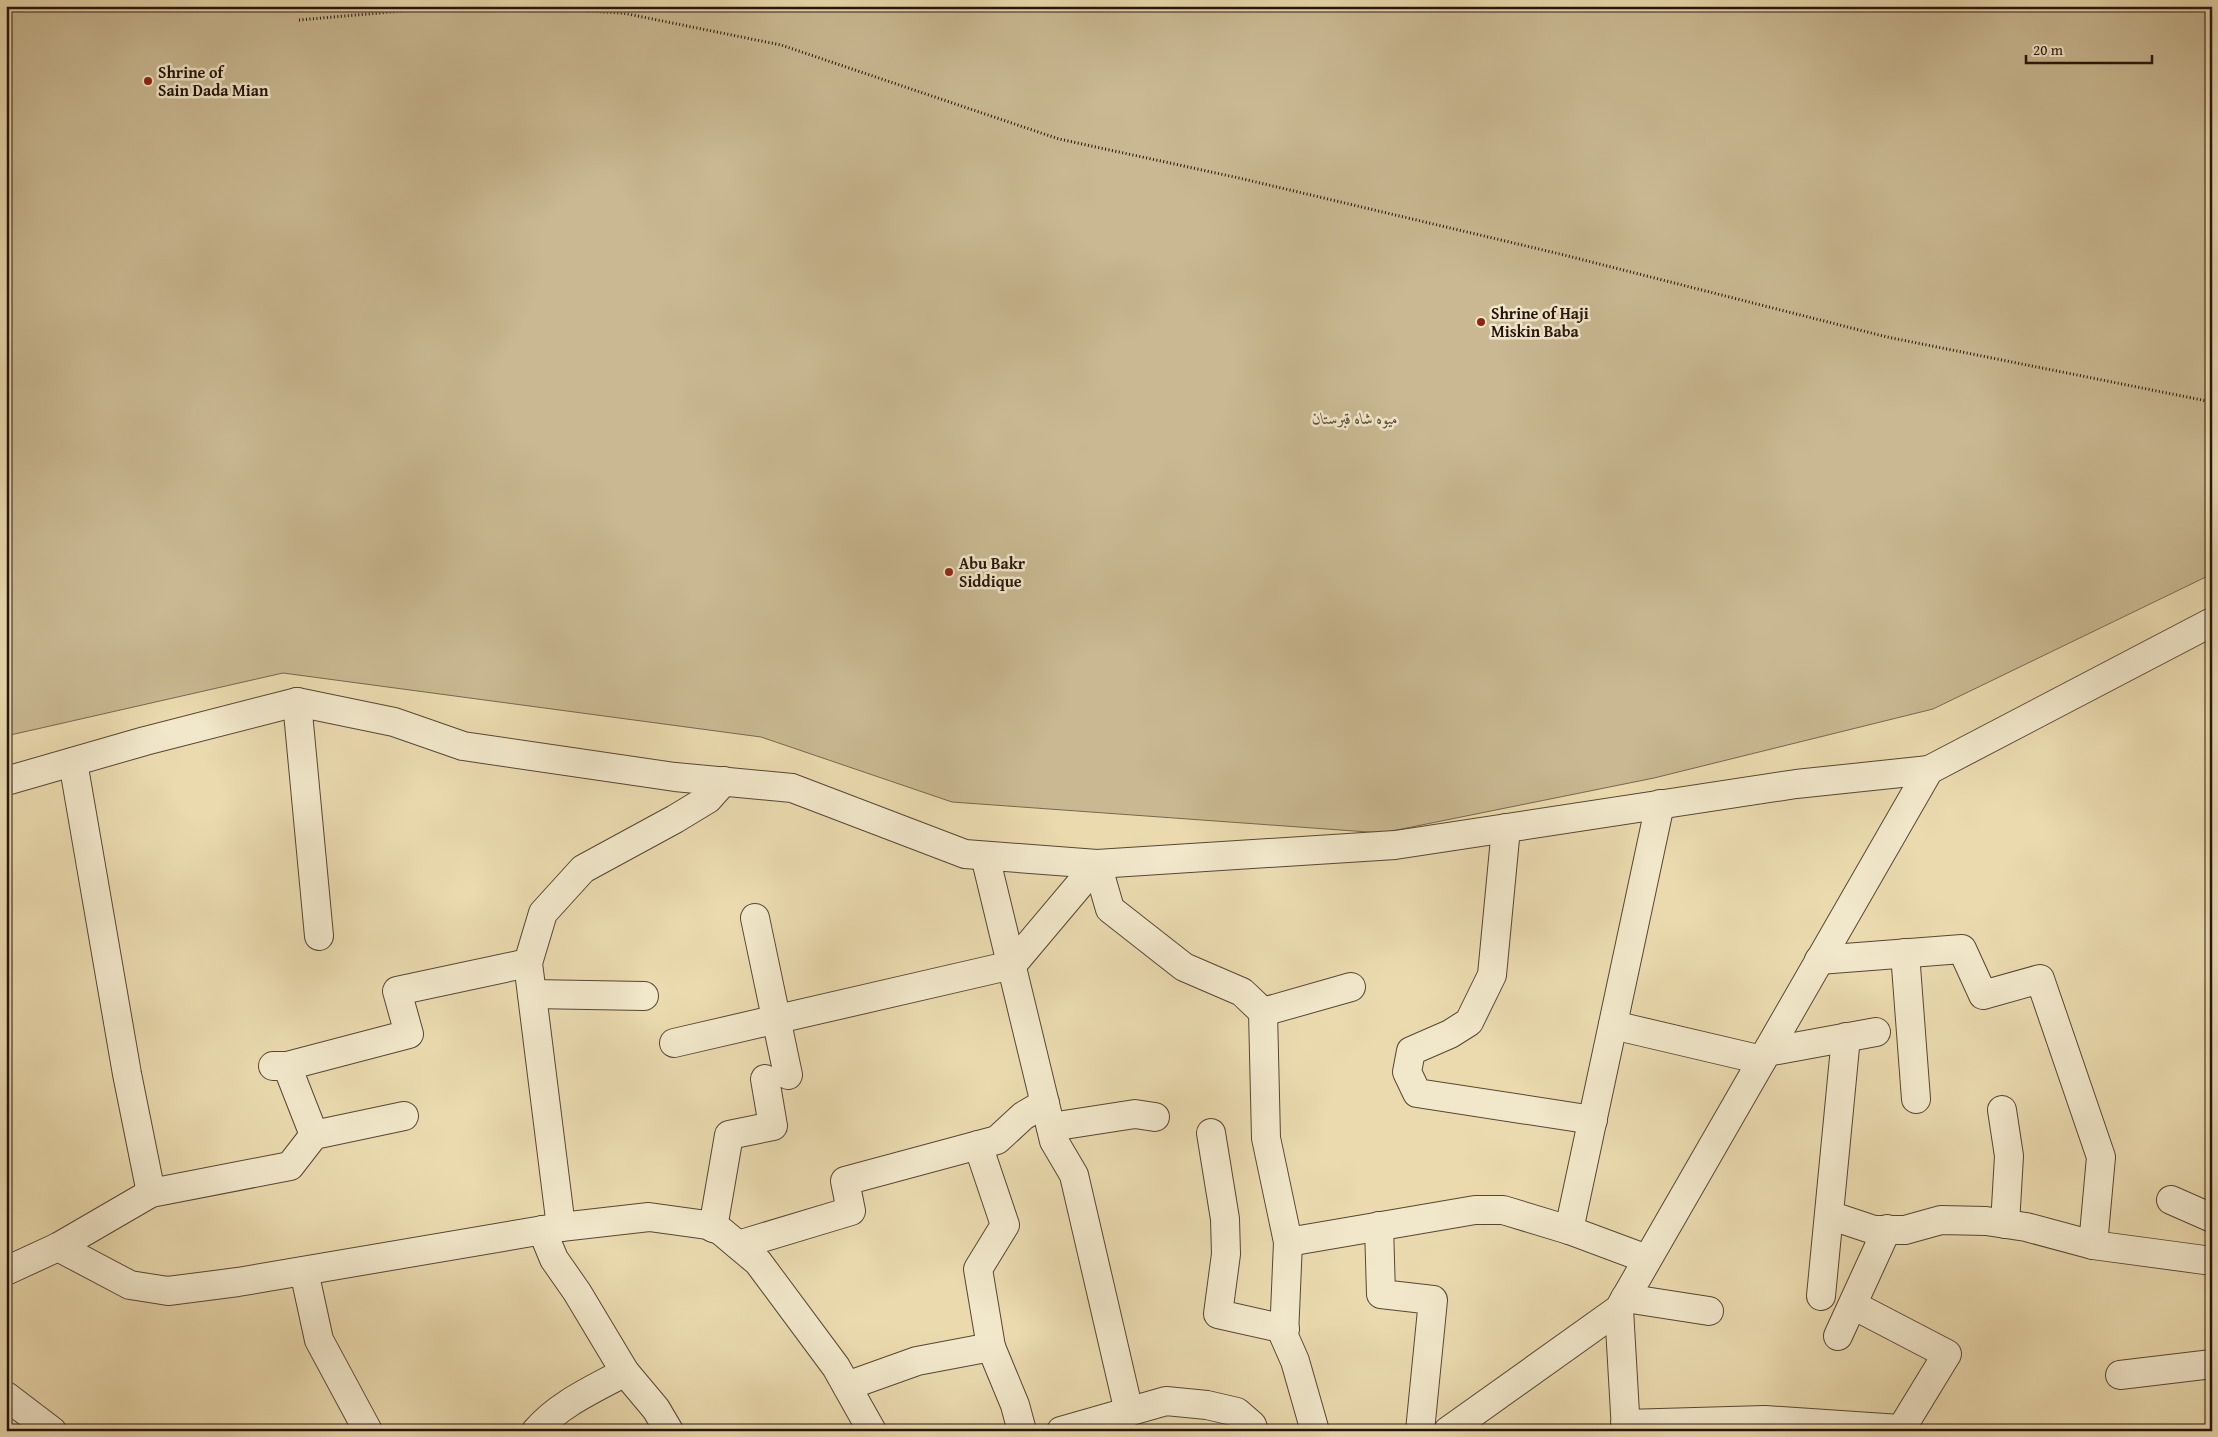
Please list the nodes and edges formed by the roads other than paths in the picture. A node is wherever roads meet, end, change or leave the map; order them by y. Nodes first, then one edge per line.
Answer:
1 (2212, 622) edge
2 (297, 702) junction
3 (73, 762) junction
4 (1929, 770) junction
5 (6, 781) edge
6 (724, 781) junction
7 (1660, 804) junction
8 (1506, 828) junction
9 (985, 856) junction
10 (1097, 864) junction
11 (755, 918) dead end
12 (320, 936) dead end
13 (1905, 953) junction
14 (1819, 960) junction
15 (528, 963) junction
16 (1012, 965) junction
17 (1351, 987) dead end
18 (532, 994) junction
19 (644, 996) dead end
20 (1263, 1012) junction
21 (776, 1019) junction
22 (1613, 1025) junction
23 (1876, 1032) dead end
24 (1846, 1037) junction
25 (674, 1042) dead end
26 (1764, 1056) junction
27 (1916, 1099) dead end
28 (2002, 1110) dead end
29 (1048, 1115) junction
30 (404, 1116) dead end
31 (1155, 1117) dead end
32 (1593, 1120) junction
33 (1211, 1133) dead end
34 (314, 1135) junction
35 (978, 1145) junction
36 (151, 1193) junction
37 (2172, 1200) dead end
38 (1829, 1215) junction
39 (2212, 1218) edge
40 (2005, 1224) junction
41 (1379, 1226) junction
42 (551, 1228) junction
43 (713, 1228) junction
44 (1887, 1229) junction
45 (1569, 1230) junction
46 (1288, 1242) junction
47 (738, 1245) junction
48 (2093, 1245) junction
49 (58, 1247) junction
50 (1647, 1260) junction
51 (2212, 1261) edge
52 (6, 1271) edge
53 (304, 1271) junction
54 (1821, 1296) dead end
55 (1622, 1304) junction
56 (1852, 1305) junction
57 (1709, 1311) dead end
58 (1285, 1329) junction
59 (1838, 1336) dead end
60 (991, 1347) junction
61 (2212, 1364) edge
62 (625, 1372) junction
63 (2120, 1374) dead end
64 (847, 1386) junction
65 (6, 1396) edge
66 (1129, 1412) junction
67 (1626, 1427) edge
68 (1900, 1430) edge
69 (52, 1431) edge
70 (368, 1431) edge
71 (536, 1431) edge
72 (669, 1431) edge
73 (872, 1431) edge
74 (1022, 1431) edge
75 (1061, 1431) edge
76 (1254, 1431) edge
77 (1315, 1431) edge
78 (1420, 1431) edge
79 (1448, 1431) edge

1 - 4 street
2 - 3 street
2 - 6 street
2 - 12 street
3 - 5 street
3 - 36 street
4 - 7 street
4 - 14 street
6 - 9 street
6 - 15 street
7 - 8 street
7 - 22 street
8 - 10 street
8 - 32 street
9 - 10 street
9 - 16 street
10 - 16 street
10 - 20 street
11 - 21 street
13 - 14 street
13 - 27 street
13 - 48 street
14 - 26 street
15 - 18 street
15 - 34 street
16 - 21 street
16 - 29 street
17 - 20 street
18 - 19 street
18 - 42 street
20 - 46 street
21 - 25 street
21 - 43 street
22 - 26 street
22 - 32 street
23 - 24 street
24 - 26 street
24 - 38 street
26 - 50 street
28 - 40 street
29 - 31 street
29 - 35 street
29 - 66 street
30 - 34 street
32 - 45 street
33 - 58 street
34 - 36 street
35 - 47 street
35 - 60 street
36 - 49 street
37 - 39 street
38 - 44 street
38 - 54 street
40 - 44 street
40 - 48 street
41 - 45 street
41 - 46 street
41 - 78 street
42 - 43 street
42 - 53 street
42 - 62 street
43 - 47 street
44 - 56 street
45 - 50 street
46 - 58 street
47 - 64 street
48 - 51 street
49 - 52 street
49 - 53 street
50 - 55 street
53 - 70 street
55 - 57 street
55 - 67 street
55 - 79 street
56 - 59 street
56 - 68 street
58 - 77 street
60 - 64 street
60 - 74 street
61 - 63 street
62 - 71 street
62 - 72 street
64 - 73 street
65 - 69 street
66 - 75 street
66 - 76 street
67 - 68 street

